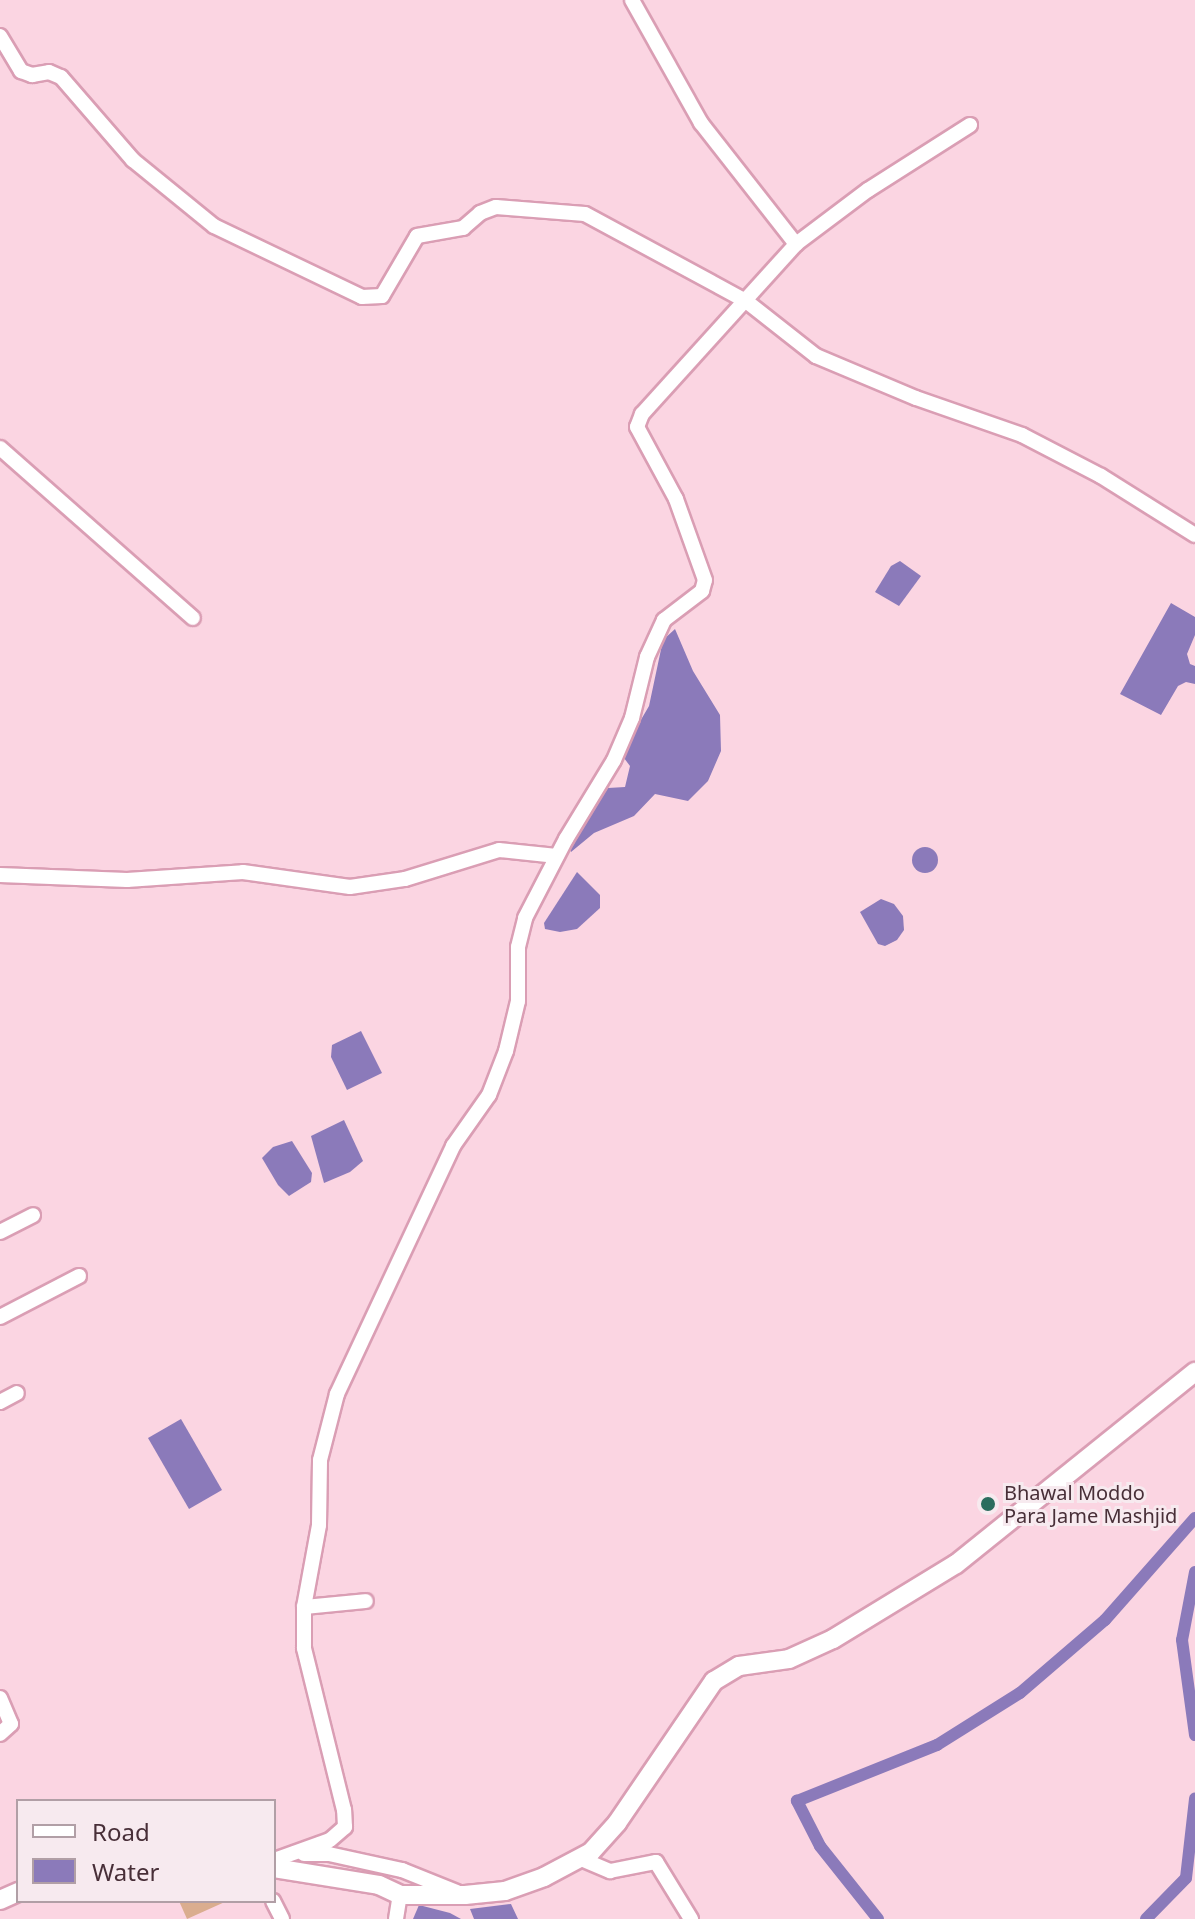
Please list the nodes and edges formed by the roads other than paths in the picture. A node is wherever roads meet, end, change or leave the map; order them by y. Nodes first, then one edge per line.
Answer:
1 (632, 0) edge
2 (0, 36) edge
3 (970, 125) dead end
4 (796, 244) junction
5 (746, 301) junction
6 (0, 448) edge
7 (1195, 535) edge
8 (193, 618) dead end
9 (557, 856) junction
10 (0, 875) edge
11 (33, 1215) dead end
12 (0, 1232) edge
13 (79, 1276) dead end
14 (0, 1317) edge
15 (1195, 1372) edge
16 (17, 1393) dead end
17 (0, 1402) edge
18 (366, 1601) dead end
19 (304, 1607) junction
20 (0, 1698) edge
21 (0, 1734) edge
22 (294, 1853) junction
23 (579, 1858) junction
24 (276, 1859) edge
25 (276, 1868) edge
26 (400, 1895) junction
27 (465, 1895) junction
28 (396, 1919) edge
29 (691, 1919) edge

1 - 4 street
2 - 5 street
3 - 4 street
4 - 5 street
5 - 7 street
5 - 9 street
6 - 8 street
9 - 10 street
9 - 19 street
11 - 12 street
13 - 14 street
15 - 23 main road
16 - 17 street
18 - 19 street
19 - 22 street
20 - 21 street
22 - 24 street
22 - 27 street
23 - 27 main road
23 - 29 street
25 - 26 main road
26 - 27 main road
26 - 28 street

